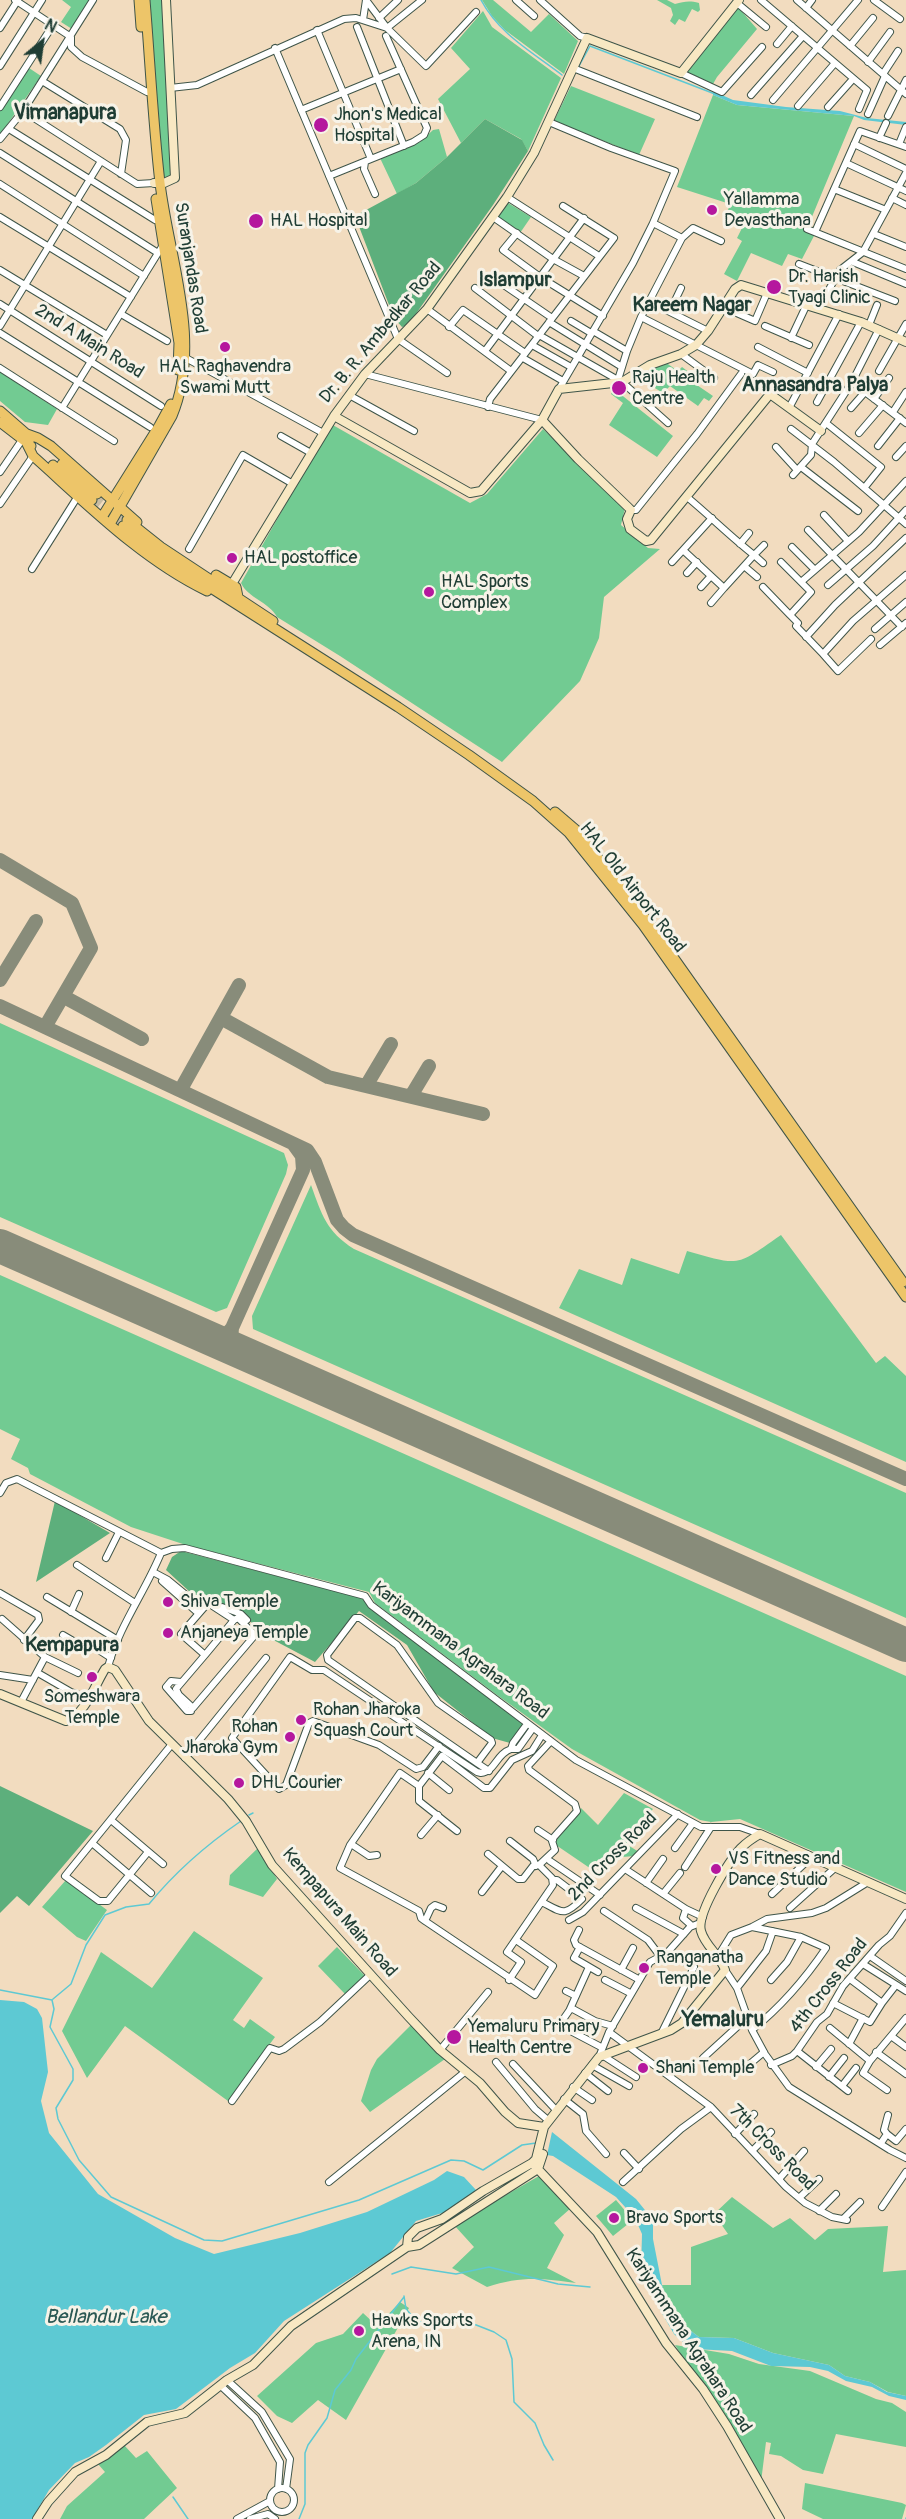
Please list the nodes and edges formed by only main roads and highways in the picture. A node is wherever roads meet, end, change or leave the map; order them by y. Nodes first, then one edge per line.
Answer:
1 (139, 0) edge
2 (145, 0) edge
3 (157, 183) junction
4 (0, 411) edge
5 (0, 422) edge
6 (25, 439) junction
7 (94, 497) tunnel mouth
8 (117, 504) junction
9 (106, 520) junction
10 (125, 523) tunnel mouth
11 (235, 599) junction
12 (649, 927) junction
13 (906, 1287) edge
14 (906, 1297) edge

1 - 3 main road, Suranjandas Road
2 - 3 main road, Suranjandas Road
3 - 8 main road, Suranjandas Road
4 - 6 main road
5 - 6 main road
6 - 7 main road
6 - 8 main road
6 - 9 main road
8 - 9 main road, Suranjandas Road
8 - 11 main road
9 - 11 main road
10 - 11 main road
11 - 12 main road, HAL Old Airport Road
12 - 13 main road, HAL Old Airport Road
12 - 14 main road, HAL Old Airport Road

